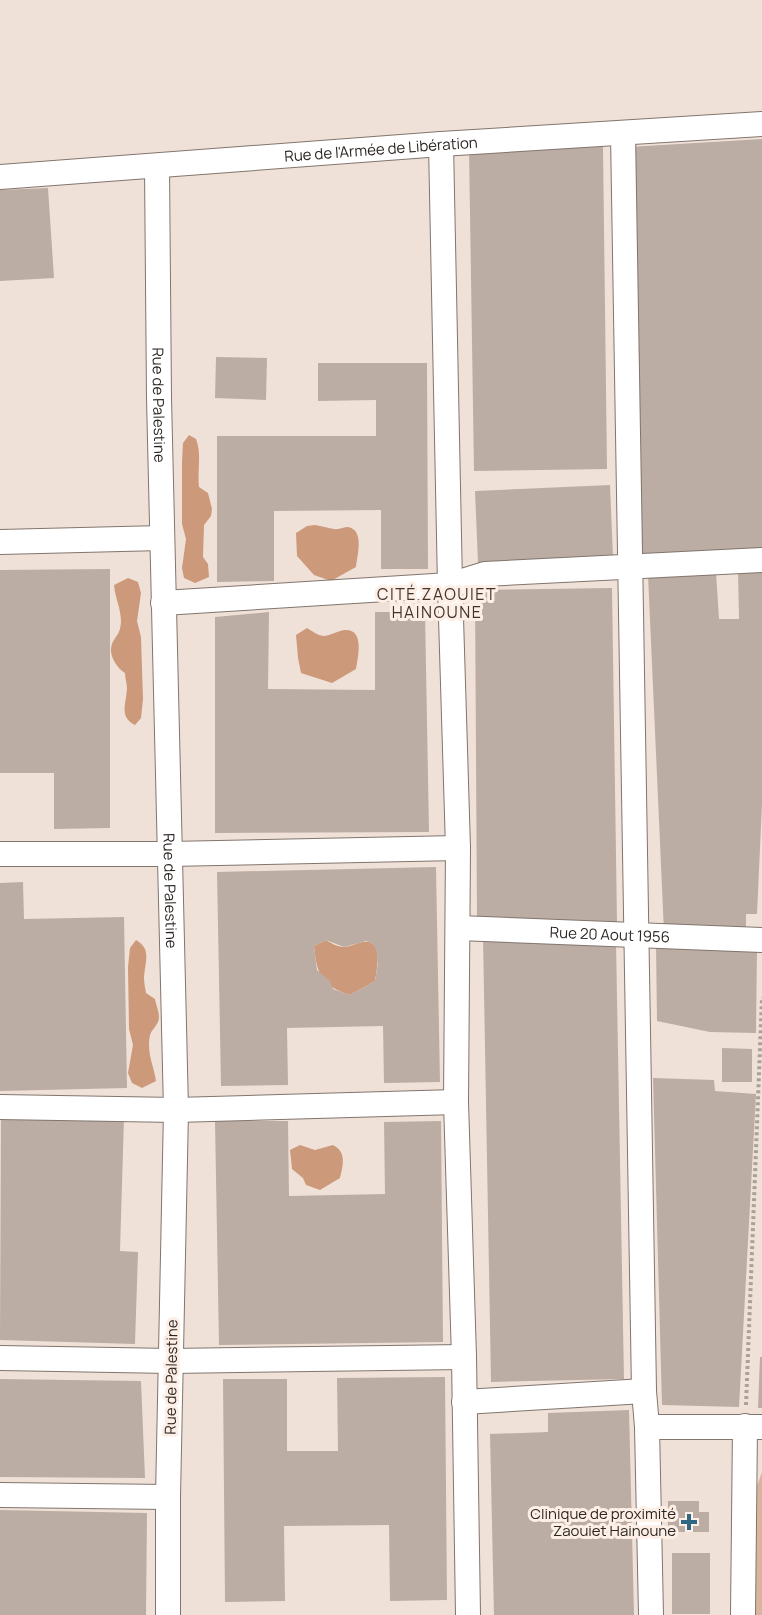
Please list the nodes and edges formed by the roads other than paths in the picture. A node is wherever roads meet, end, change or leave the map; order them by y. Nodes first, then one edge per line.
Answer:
1 (762, 124) edge
2 (623, 134) junction
3 (441, 144) junction
4 (157, 167) junction
5 (0, 177) edge
6 (162, 538) junction
7 (0, 542) edge
8 (762, 560) edge
9 (630, 568) junction
10 (450, 585) junction
11 (163, 603) junction
12 (458, 848) junction
13 (0, 854) edge
14 (169, 854) junction
15 (458, 928) junction
16 (638, 935) junction
17 (762, 940) edge
18 (456, 1102) junction
19 (0, 1107) edge
20 (176, 1110) junction
21 (464, 1357) junction
22 (0, 1358) edge
23 (171, 1361) junction
24 (644, 1391) junction
25 (464, 1402) junction
26 (647, 1427) junction
27 (754, 1427) edge
28 (0, 1495) edge
29 (168, 1497) junction
30 (168, 1615) edge
31 (468, 1615) edge
32 (651, 1615) edge
33 (743, 1615) edge

1 - 2 street, Rue de l'Armée de Libération
2 - 3 street, Rue de l'Armée de Libération
2 - 9 street
3 - 4 street, Rue de l'Armée de Libération
3 - 10 street
4 - 5 street, Rue de l'Armée de Libération
4 - 6 street, Rue de Palestine
6 - 7 street
6 - 11 street, Rue de Palestine
8 - 9 street
9 - 10 street
9 - 16 street
10 - 11 street
10 - 12 street
11 - 14 street, Rue de Palestine
12 - 14 street
12 - 15 street
13 - 14 street
14 - 20 street, Rue de Palestine
15 - 16 street, Rue 20 Aout 1956
15 - 18 street
16 - 17 street, Rue 20 Aout 1956
16 - 24 street
18 - 20 street
18 - 21 street
19 - 20 street
20 - 23 street, Rue de Palestine
21 - 23 street
21 - 25 street
22 - 23 street
23 - 29 street, Rue de Palestine
24 - 25 street
24 - 26 street
25 - 31 street
26 - 27 street
26 - 32 street
27 - 33 street
28 - 29 street
29 - 30 street, Rue de Palestine

